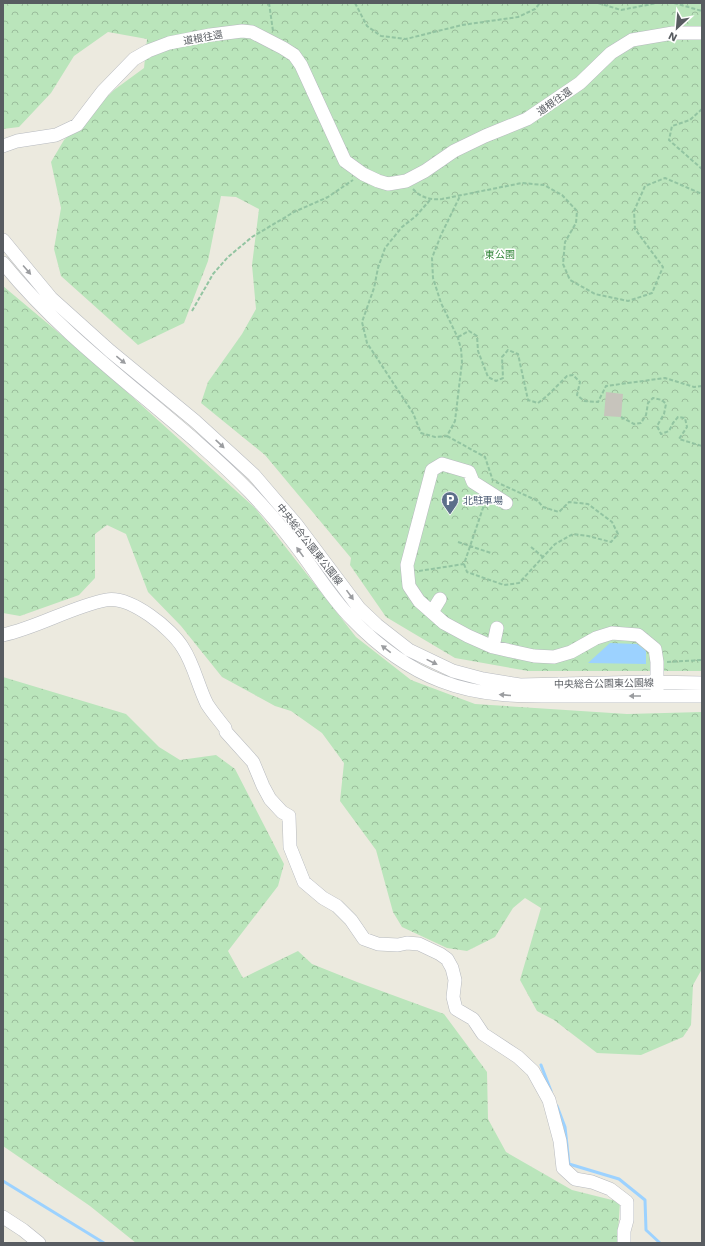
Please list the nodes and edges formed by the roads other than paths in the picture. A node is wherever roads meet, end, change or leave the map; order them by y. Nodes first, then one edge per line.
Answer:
1 (702, 33) edge
2 (3, 146) edge
3 (3, 240) edge
4 (3, 263) edge
5 (506, 503) dead end
6 (440, 599) dead end
7 (432, 612) junction
8 (497, 628) dead end
9 (3, 635) edge
10 (493, 646) junction
11 (657, 682) junction
12 (696, 682) edge
13 (657, 696) junction
14 (702, 696) edge
15 (3, 1217) edge
16 (39, 1243) edge
17 (624, 1243) edge

1 - 2 street, 道根往還
3 -> 11 street, 中央総合公園東公園線
13 -> 4 street
5 - 7 street
6 - 7 street
7 - 10 street
8 - 10 street
9 - 17 street
10 - 11 street
11 - 12 street, 中央総合公園東公園線
11 - 13 street
13 - 14 street
15 - 16 street

